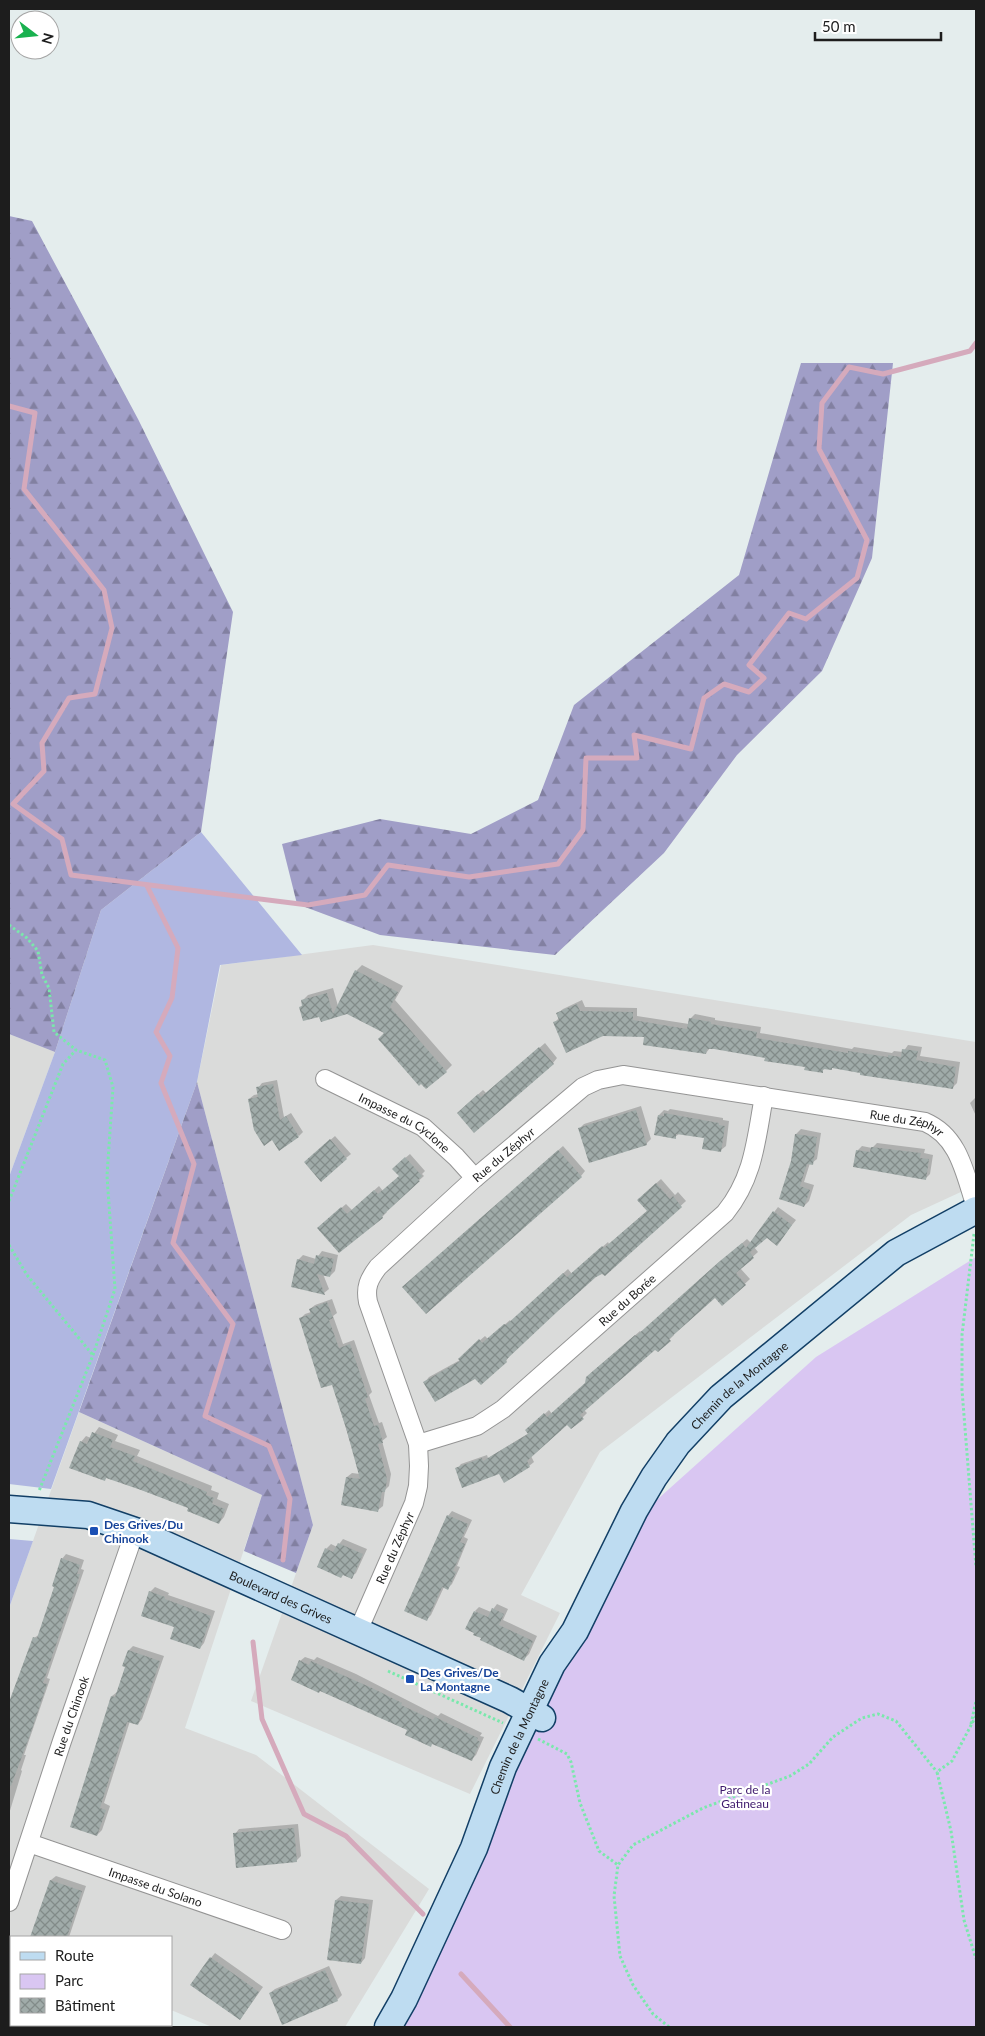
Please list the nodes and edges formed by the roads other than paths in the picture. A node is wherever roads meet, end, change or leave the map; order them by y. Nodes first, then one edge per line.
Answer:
1 (325, 1079) dead end
2 (764, 1096) junction
3 (475, 1178) junction
4 (976, 1214) edge
5 (418, 1444) junction
6 (20, 1510) edge
7 (135, 1531) junction
8 (358, 1631) junction
9 (531, 1725) junction
10 (29, 1843) junction
11 (9, 1902) edge
12 (282, 1930) dead end
13 (388, 2027) edge

1 - 3 street, Impasse du Cyclone
2 - 3 street, Rue du Zéphyr
2 - 4 street, Rue du Zéphyr
2 - 5 street, Rue du Borée
3 - 5 street, Rue du Zéphyr
4 - 9 street, Chemin de la Montagne
5 - 8 street, Rue du Zéphyr
6 - 7 street, Boulevard des Grives
7 - 8 street, Boulevard des Grives
7 - 10 street, Rue du Chinook
8 - 9 street, Boulevard des Grives
9 - 13 street, Chemin de la Montagne
10 - 11 street, Rue du Chinook
10 - 12 street, Impasse du Solano

